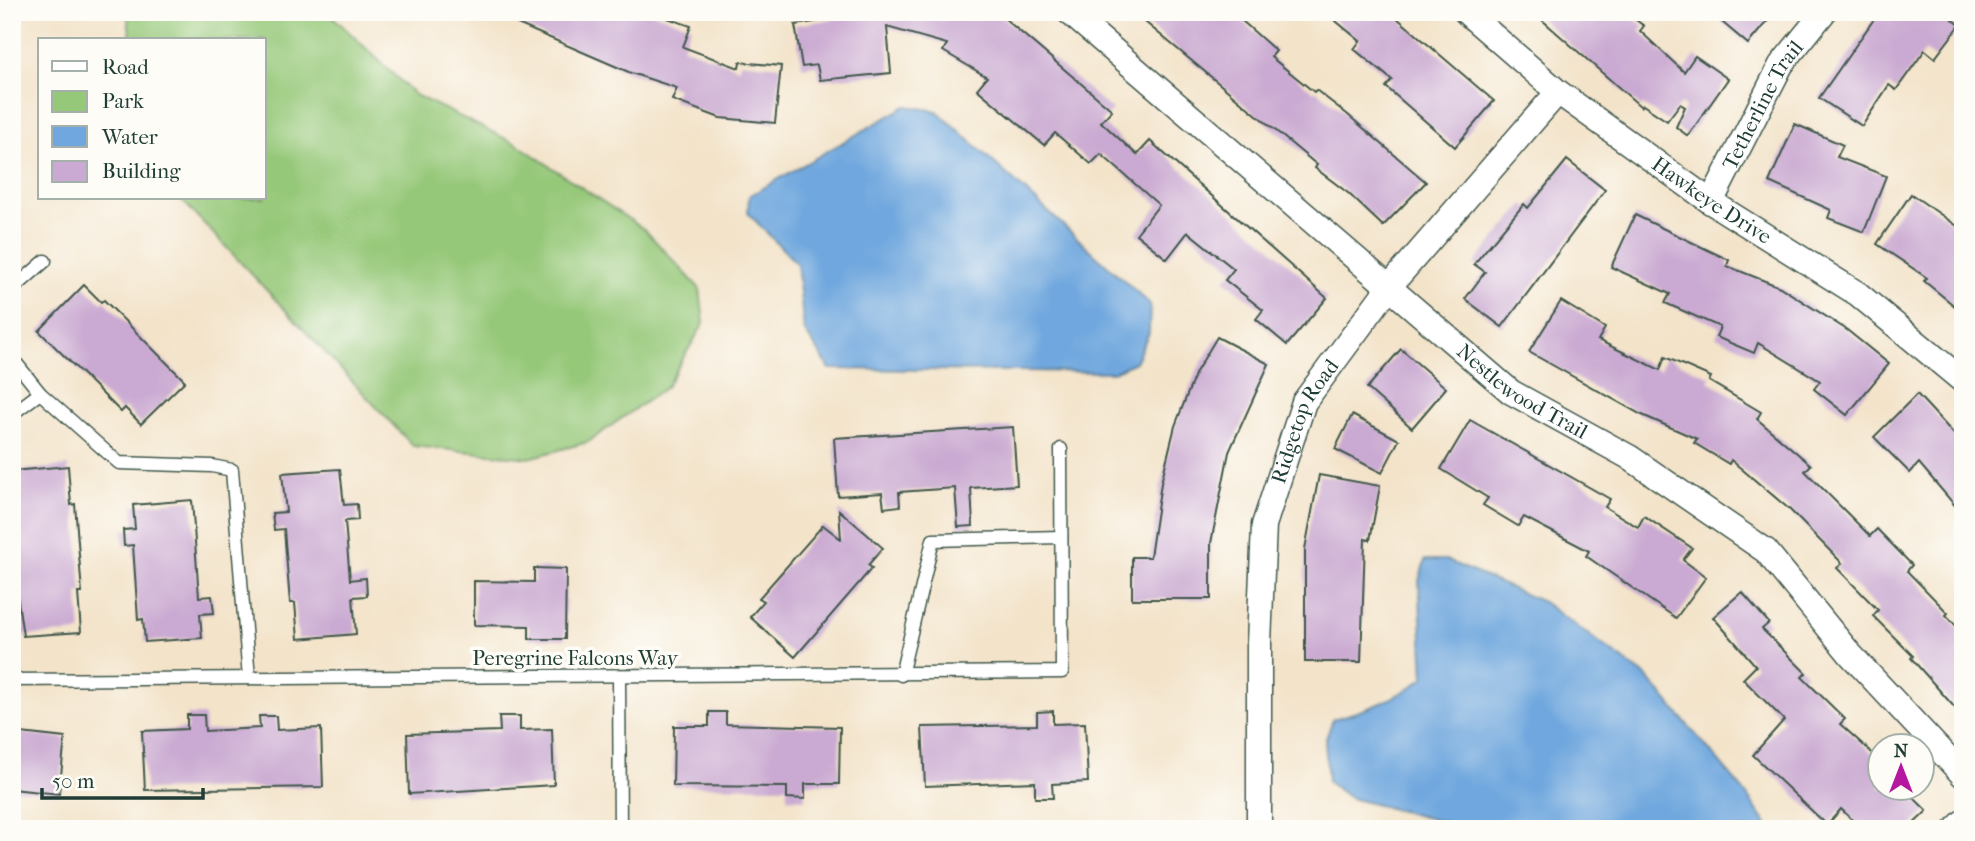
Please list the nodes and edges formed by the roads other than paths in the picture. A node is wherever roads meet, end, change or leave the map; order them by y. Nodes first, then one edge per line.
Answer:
1 (1069, 12) edge
2 (1466, 12) edge
3 (1824, 12) edge
4 (1558, 92) junction
5 (1712, 202) junction
6 (45, 261) dead end
7 (1389, 287) junction
8 (12, 290) edge
9 (12, 358) edge
10 (1963, 381) edge
11 (40, 393) junction
12 (12, 414) edge
13 (1061, 449) dead end
14 (1061, 537) junction
15 (901, 676) junction
16 (619, 677) junction
17 (249, 678) junction
18 (12, 680) edge
19 (1963, 775) edge
20 (1963, 822) edge
21 (620, 829) edge
22 (1259, 829) edge
23 (1956, 829) edge

1 - 7 street, Nestlewood Trail
2 - 4 street, Hawkeye Drive
3 - 5 street, Tetherline Trail
4 - 5 street, Hawkeye Drive
4 - 7 street, Ridgetop Road
5 - 10 street, Hawkeye Drive
6 - 8 lane
7 - 19 street, Nestlewood Trail
7 - 22 street, Ridgetop Road
9 - 11 lane
11 - 12 lane
11 - 17 lane
13 - 14 lane, Peregrine Falcons Way
14 - 15 lane
14 - 15 lane, Peregrine Falcons Way
15 - 16 lane, Peregrine Falcons Way
16 - 17 lane, Peregrine Falcons Way
16 - 21 lane
17 - 18 lane, Peregrine Falcons Way
20 - 23 street

